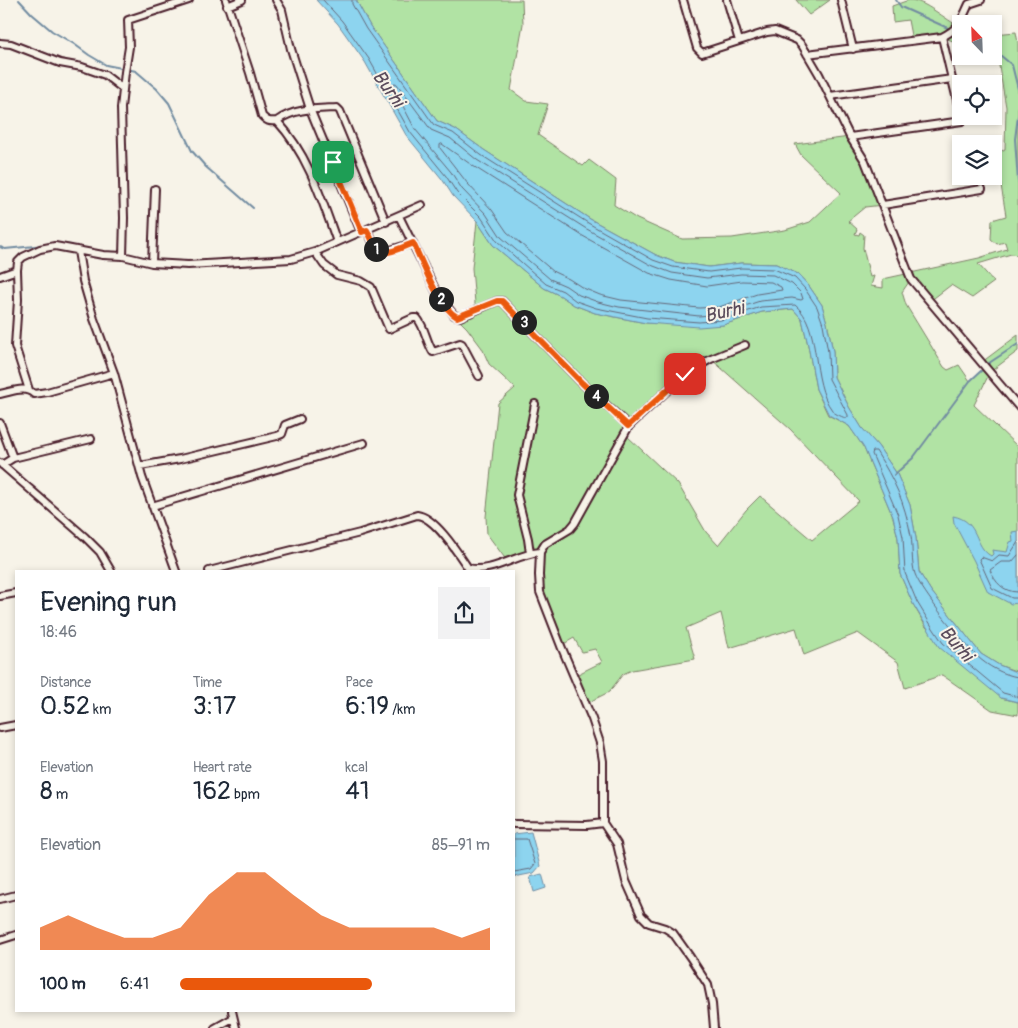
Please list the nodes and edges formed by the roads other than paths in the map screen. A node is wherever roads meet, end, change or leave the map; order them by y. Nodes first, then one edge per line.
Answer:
1 (189, 0) edge
2 (242, 0) edge
3 (276, 0) edge
4 (683, 0) edge
5 (727, 0) edge
6 (841, 0) edge
7 (982, 0) edge
8 (227, 3) edge
9 (942, 37) junction
10 (739, 41) junction
11 (0, 43) edge
12 (853, 49) junction
13 (807, 54) junction
14 (952, 79) joint
15 (123, 89) junction
16 (830, 96) junction
17 (310, 109) junction
18 (276, 121) junction
19 (952, 122) edge
20 (850, 137) junction
21 (155, 189) dead end
22 (982, 189) dead end
23 (882, 205) junction
24 (422, 206) dead end
25 (399, 216) junction
26 (386, 222) junction
27 (364, 231) junction
28 (337, 242) junction
29 (413, 243) junction
30 (78, 251) junction
31 (315, 252) junction
32 (123, 256) junction
33 (152, 263) junction
34 (17, 270) junction
35 (0, 276) edge
36 (745, 345) dead end
37 (114, 373) junction
38 (478, 376) dead end
39 (29, 390) junction
40 (0, 394) edge
41 (535, 404) dead end
42 (1018, 406) edge
43 (300, 420) dead end
44 (0, 423) edge
45 (628, 426) junction
46 (91, 439) dead end
47 (364, 443) dead end
48 (13, 458) junction
49 (1, 464) edge
50 (140, 466) junction
51 (152, 506) junction
52 (540, 552) junction
53 (530, 553) junction
54 (110, 570) edge
55 (176, 570) edge
56 (212, 570) edge
57 (475, 570) edge
58 (475, 570) edge
59 (15, 593) edge
60 (0, 596) edge
61 (15, 725) edge
62 (0, 728) edge
63 (603, 823) junction
64 (515, 824) edge
65 (15, 895) edge
66 (0, 899) edge
67 (15, 935) edge
68 (0, 940) edge
69 (233, 1015) edge
70 (215, 1028) edge
71 (236, 1028) edge
72 (714, 1028) edge

1 - 15 street
2 - 8 street
3 - 17 street
4 - 10 street
5 - 10 street
6 - 12 street
7 - 9 street
8 - 18 street
9 - 12 street
9 - 14 street
10 - 13 street
11 - 15 street
12 - 13 street
13 - 16 street
14 - 16 street
15 - 32 street
16 - 20 street
17 - 18 street
17 - 26 street
17 - 27 street
18 - 28 street
19 - 20 street
20 - 23 street
21 - 33 street
22 - 23 street
23 - 42 street
24 - 25 street
25 - 26 street
25 - 29 street
26 - 27 street
27 - 28 street
27 - 29 street
28 - 31 street
29 - 45 street
30 - 32 street
30 - 34 street
30 - 37 street
31 - 33 street
31 - 38 street
32 - 33 street
34 - 35 street
34 - 39 street
36 - 45 street
37 - 39 street
37 - 50 street
39 - 40 street
41 - 53 street
43 - 50 street
44 - 48 street
45 - 52 street
46 - 48 street
47 - 51 street
48 - 49 street
49 - 54 street
50 - 51 street
51 - 55 street
52 - 53 street
52 - 63 street
53 - 58 street
56 - 57 street
59 - 60 street
61 - 62 street
63 - 64 street
63 - 72 street
65 - 66 street
67 - 68 street
69 - 70 street
69 - 71 street

